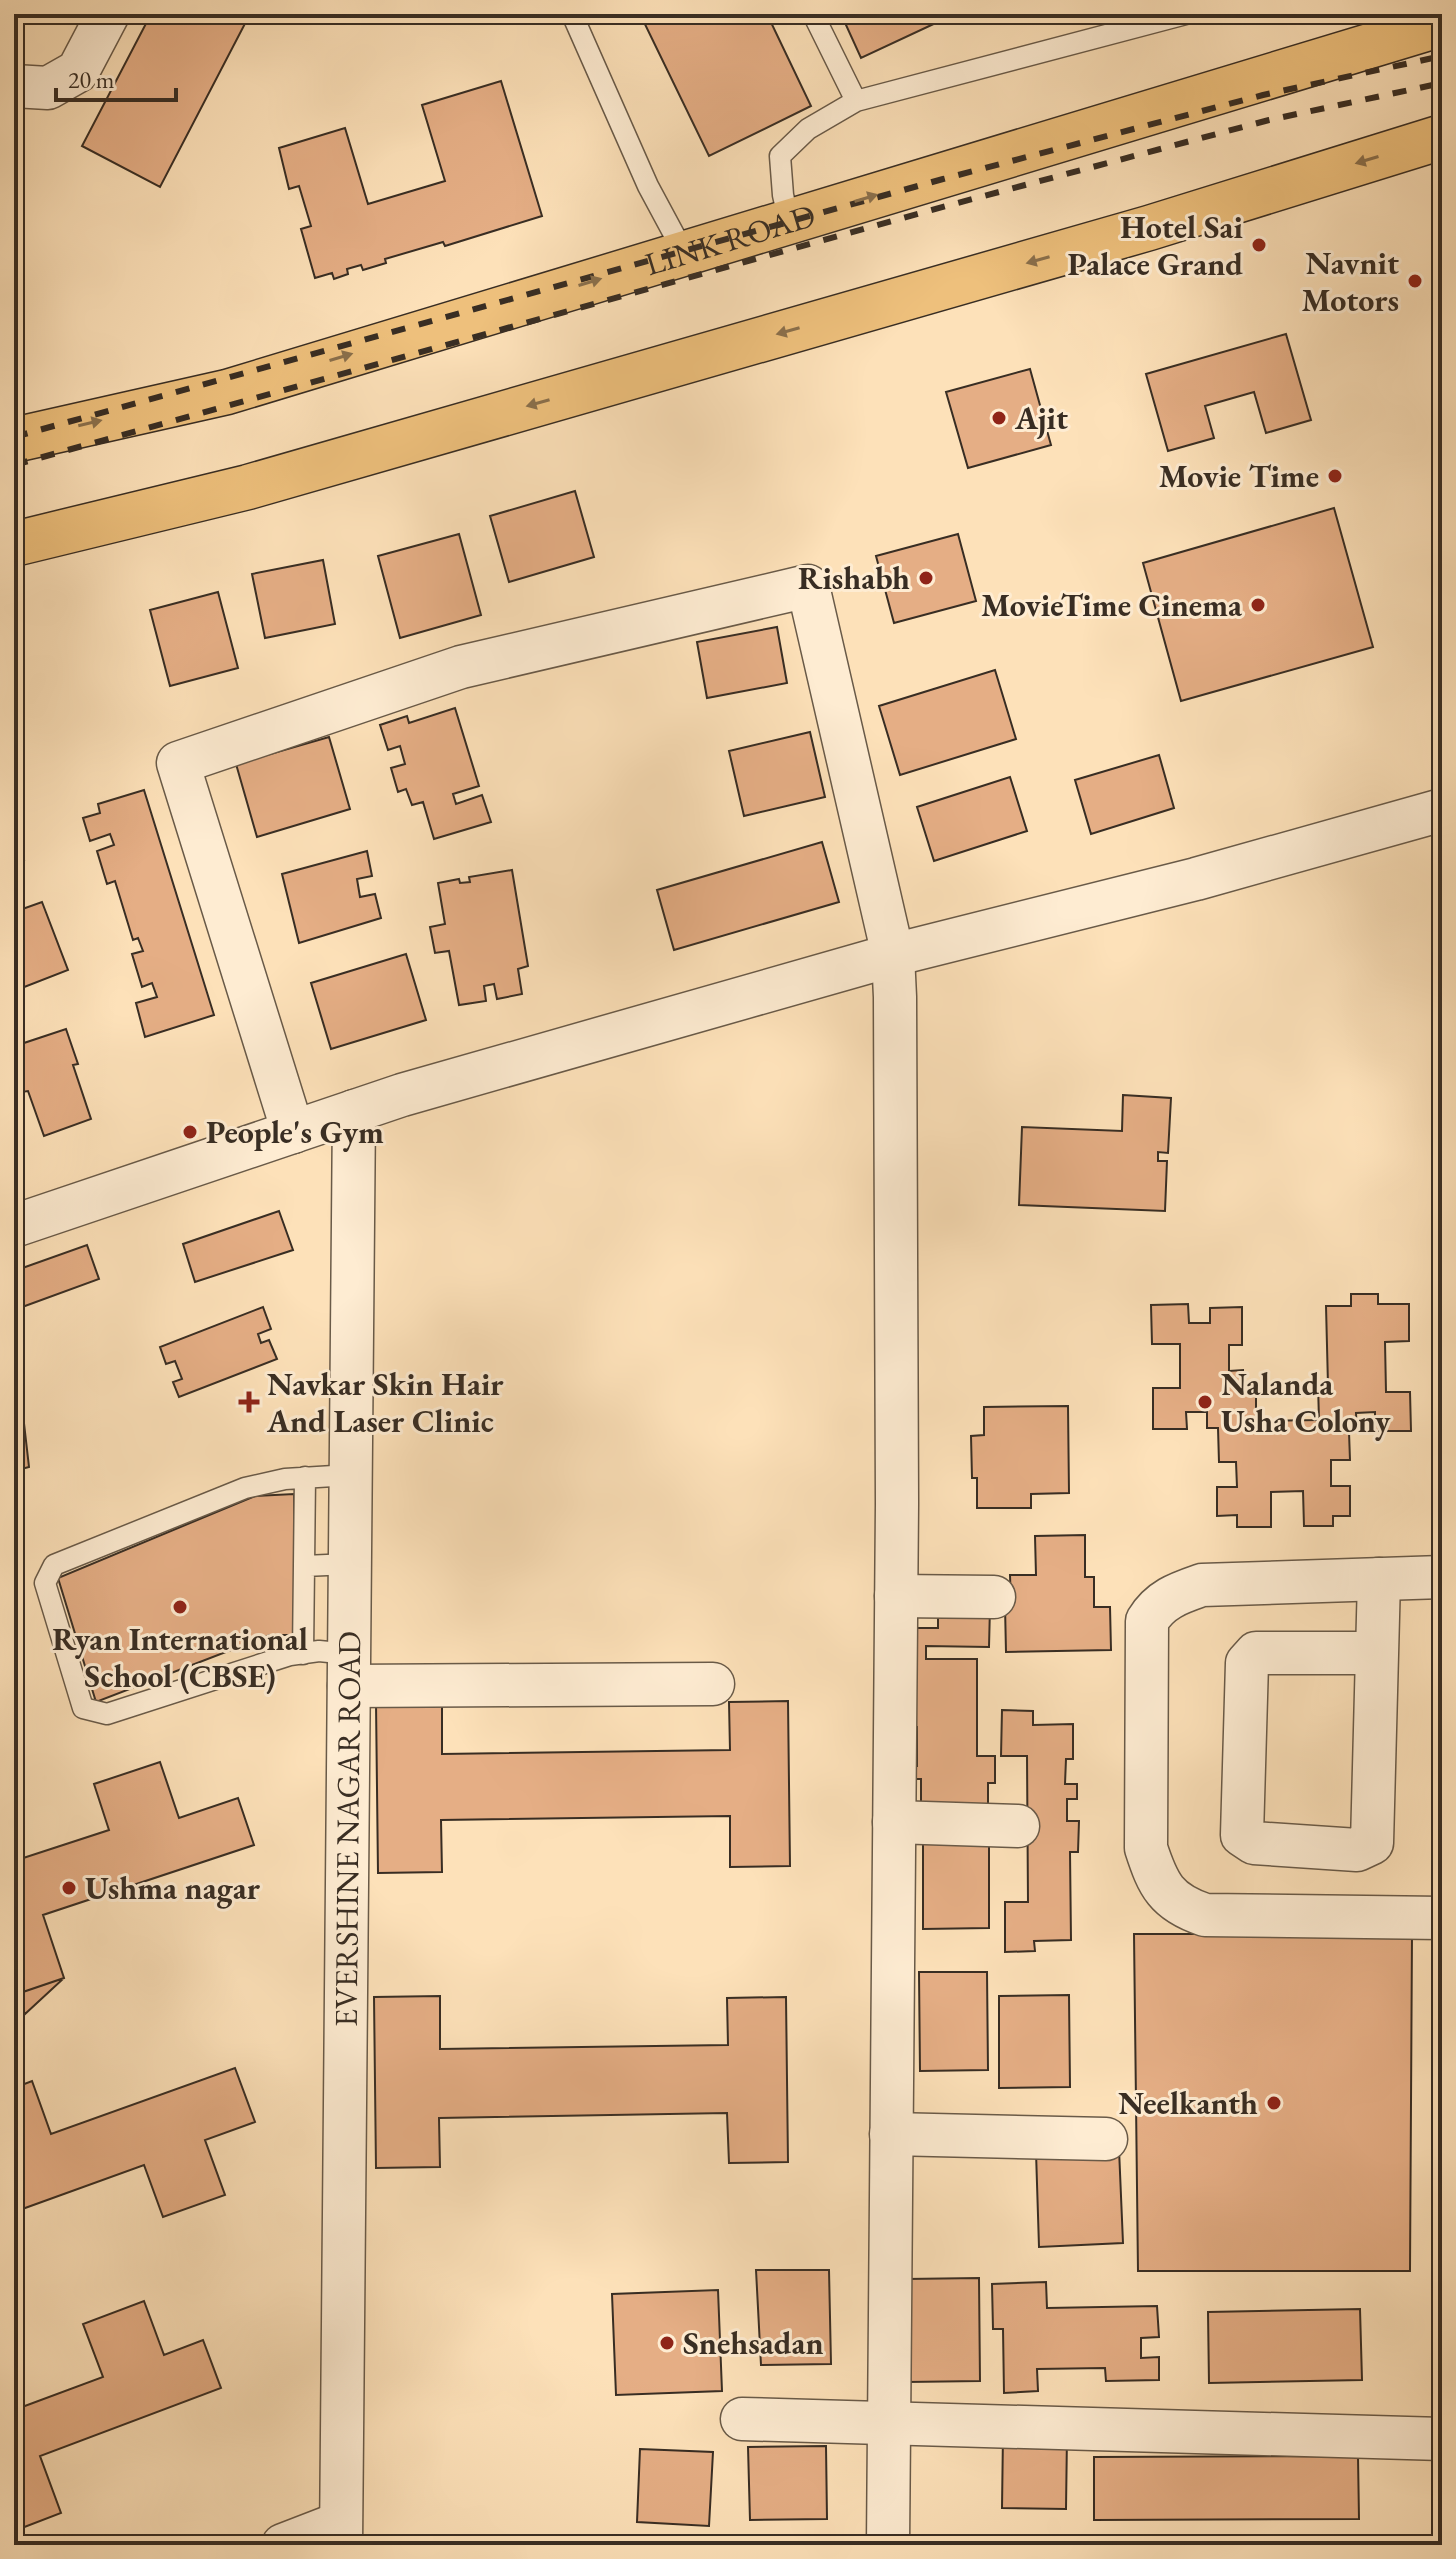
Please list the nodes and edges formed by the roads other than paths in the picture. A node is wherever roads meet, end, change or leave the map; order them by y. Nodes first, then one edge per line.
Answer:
1 (108, 14) edge
2 (572, 14) edge
3 (813, 14) edge
4 (1186, 14) edge
5 (1442, 24) edge
6 (14, 86) edge
7 (856, 101) junction
8 (1442, 137) edge
9 (789, 222) junction
10 (684, 253) junction
11 (14, 440) edge
12 (14, 544) edge
13 (1442, 810) edge
14 (893, 955) junction
15 (354, 1111) junction
16 (293, 1132) junction
17 (14, 1226) edge
18 (350, 1475) junction
19 (305, 1477) junction
20 (350, 1564) junction
21 (304, 1566) junction
22 (1442, 1577) edge
23 (1379, 1579) junction
24 (896, 1596) junction
25 (994, 1597) dead end
26 (1377, 1653) junction
27 (303, 1654) junction
28 (349, 1670) junction
29 (713, 1684) dead end
30 (894, 1822) junction
31 (1018, 1826) dead end
32 (1442, 1918) edge
33 (891, 2134) junction
34 (1106, 2139) dead end
35 (742, 2419) dead end
36 (888, 2424) junction
37 (1442, 2439) edge
38 (340, 2534) edge
39 (283, 2545) edge
40 (888, 2545) edge

1 - 6 street
2 - 10 lane
3 - 7 lane
4 - 7 lane
9 -> 5 main road, LINK ROAD
7 - 9 lane
8 -> 12 main road
9 - 10 main road, LINK ROAD
11 -> 10 main road, LINK ROAD
13 - 14 street
14 - 15 street
14 - 16 street
14 - 24 street
15 - 16 street
15 - 18 street, EVERSHINE NAGAR ROAD
16 - 17 street
18 - 19 lane
18 - 20 street, EVERSHINE NAGAR ROAD
19 - 21 lane
19 - 27 lane
20 - 21 lane
20 - 28 street, EVERSHINE NAGAR ROAD
21 - 27 lane
22 - 23 street
23 - 26 street
23 - 32 street
24 - 25 street
24 - 30 street
26 - 26 street
27 - 28 lane
28 - 29 street
28 - 38 street, EVERSHINE NAGAR ROAD
30 - 31 street
30 - 33 street
33 - 34 street
33 - 36 street
35 - 36 street
36 - 37 street
36 - 40 street
38 - 39 street

